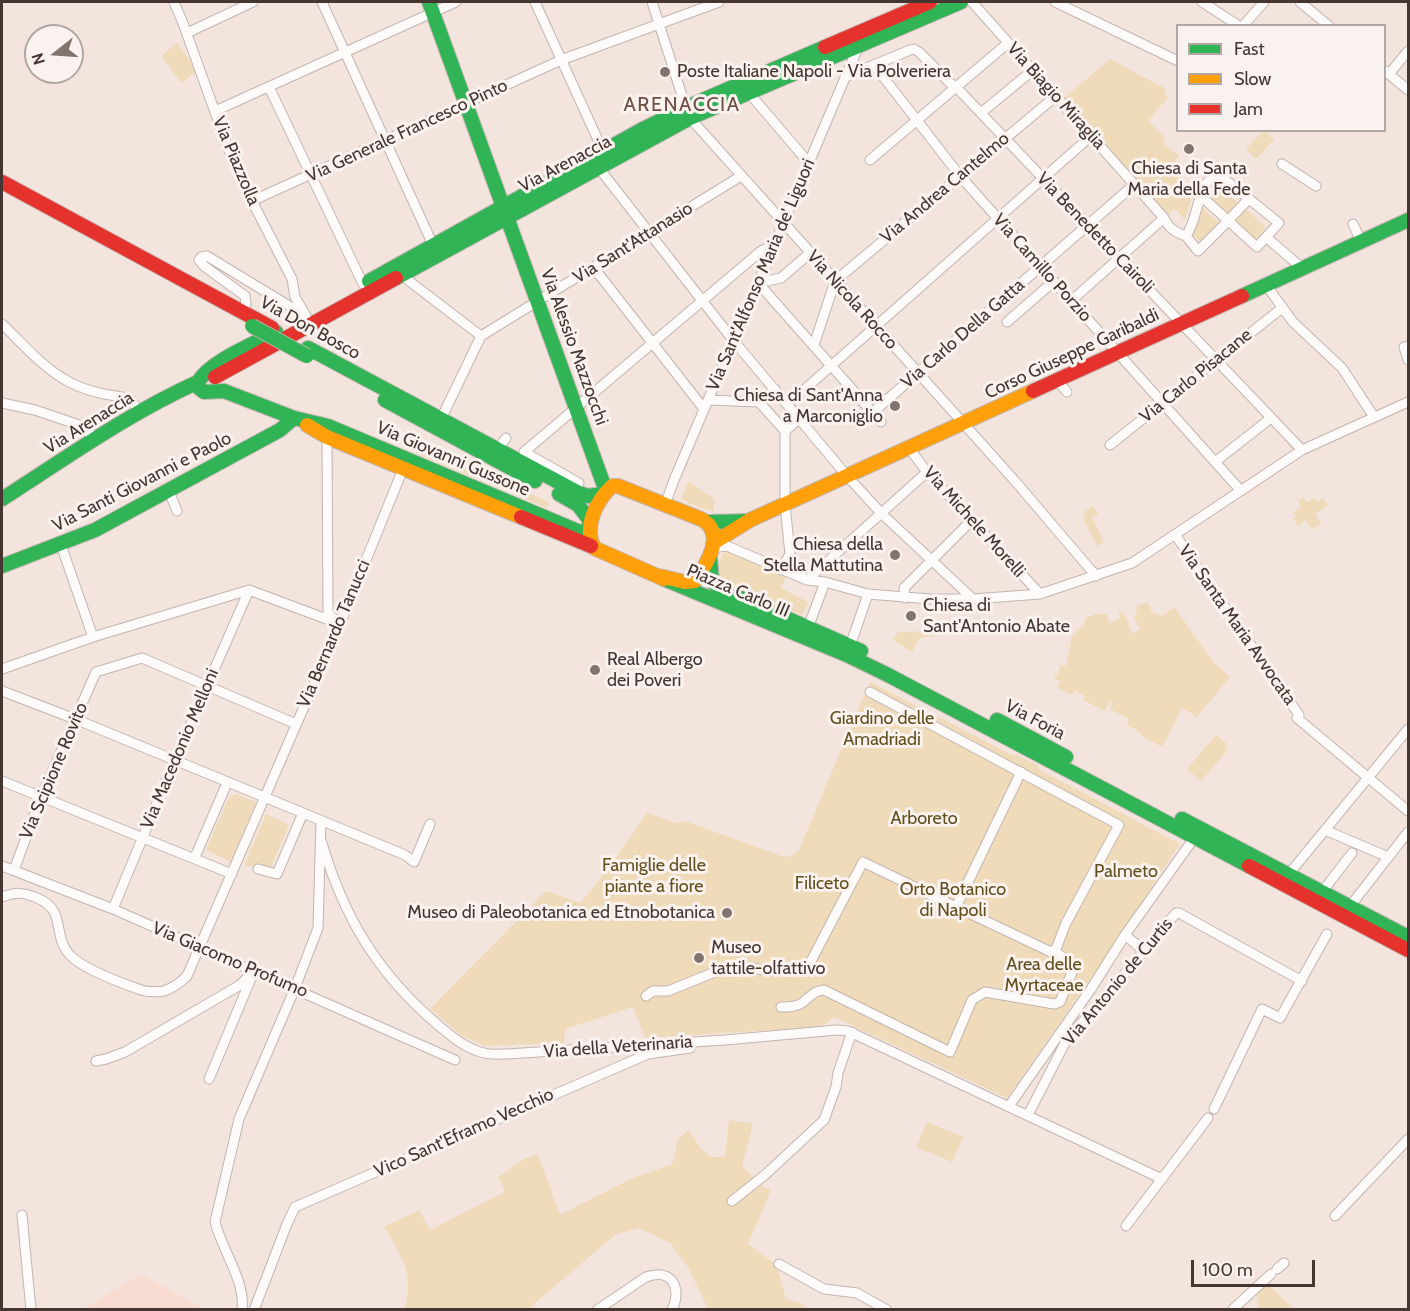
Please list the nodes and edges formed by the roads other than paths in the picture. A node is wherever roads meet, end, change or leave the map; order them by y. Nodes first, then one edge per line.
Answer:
1 (174, 2) edge
2 (253, 2) edge
3 (322, 2) edge
4 (456, 2) edge
5 (535, 2) edge
6 (652, 2) edge
7 (719, 2) edge
8 (930, 2) edge
9 (960, 2) edge
10 (972, 2) edge
11 (1055, 2) edge
12 (1202, 2) edge
13 (1264, 2) edge
14 (1300, 2) edge
15 (431, 7) edge
16 (905, 7) edge
17 (659, 24) junction
18 (1238, 24) edge
19 (1243, 24) edge
20 (1326, 24) edge
21 (187, 33) junction
22 (1008, 43) junction
23 (859, 45) junction
24 (1408, 51) edge
25 (345, 52) junction
26 (561, 60) junction
27 (1176, 60) edge
28 (852, 62) junction
29 (874, 65) junction
30 (1033, 70) junction
31 (860, 71) junction
32 (1387, 72) edge
33 (845, 77) junction
34 (269, 87) junction
35 (956, 87) junction
36 (1408, 90) edge
37 (749, 93) junction
38 (1056, 96) junction
39 (466, 103) junction
40 (215, 111) junction
41 (688, 113) junction
42 (981, 113) junction
43 (917, 121) junction
44 (1091, 136) junction
45 (1005, 138) junction
46 (385, 140) junction
47 (603, 151) junction
48 (870, 160) dead end
49 (809, 163) junction
50 (1282, 164) dead end
51 (598, 167) junction
52 (311, 174) junction
53 (741, 176) junction
54 (960, 176) junction
55 (1043, 178) junction
56 (2, 182) edge
57 (1135, 184) junction
58 (1316, 186) dead end
59 (2, 193) edge
60 (1201, 196) junction
61 (1249, 199) junction
62 (252, 201) junction
63 (506, 211) junction
64 (1164, 218) junction
65 (997, 219) junction
66 (1408, 219) edge
67 (1228, 220) junction
68 (783, 223) junction
69 (1353, 224) dead end
70 (1088, 225) junction
71 (649, 233) junction
72 (1186, 236) junction
73 (1266, 237) junction
74 (1361, 241) junction
75 (433, 245) junction
76 (774, 245) junction
77 (810, 253) junction
78 (1119, 258) junction
79 (1040, 267) junction
80 (594, 268) junction
81 (1302, 268) junction
82 (400, 274) junction
83 (835, 281) junction
84 (1053, 282) junction
85 (758, 283) junction
86 (363, 284) junction
87 (1266, 285) junction
88 (702, 301) junction
89 (1071, 301) junction
90 (539, 302) junction
91 (1284, 311) junction
92 (240, 315) junction
93 (306, 316) junction
94 (1007, 322) dead end
95 (2, 324) edge
96 (1181, 324) junction
97 (876, 326) junction
98 (481, 336) junction
99 (734, 340) junction
100 (652, 343) junction
101 (814, 345) junction
102 (1406, 346) edge
103 (307, 352) junction
104 (1118, 352) junction
105 (1216, 360) junction
106 (1408, 360) edge
107 (832, 366) junction
108 (231, 367) junction
109 (918, 373) junction
110 (1056, 380) junction
111 (215, 384) junction
112 (775, 389) junction
113 (1066, 392) dead end
114 (759, 402) junction
115 (1408, 402) edge
116 (2, 403) edge
117 (1162, 403) junction
118 (706, 404) junction
119 (788, 404) junction
120 (576, 407) junction
121 (139, 412) junction
122 (873, 412) junction
123 (449, 416) junction
124 (1374, 417) junction
125 (294, 418) junction
126 (800, 418) junction
127 (1271, 418) junction
128 (881, 422) dead end
129 (962, 424) junction
130 (784, 431) junction
131 (327, 437) junction
132 (95, 439) junction
133 (1110, 445) dead end
134 (909, 448) junction
135 (1302, 450) junction
136 (524, 454) junction
137 (1215, 462) junction
138 (406, 464) junction
139 (927, 472) junction
140 (847, 476) junction
141 (169, 491) junction
142 (1241, 491) junction
143 (605, 492) junction
144 (2, 500) edge
145 (665, 505) junction
146 (785, 505) junction
147 (177, 511) dead end
148 (881, 513) junction
149 (750, 520) junction
150 (971, 521) junction
151 (591, 522) junction
152 (708, 522) junction
153 (1176, 536) junction
154 (61, 545) junction
155 (591, 546) junction
156 (716, 548) junction
157 (932, 560) junction
158 (2, 567) edge
159 (782, 570) junction
160 (659, 576) junction
161 (1096, 576) junction
162 (807, 580) junction
163 (825, 582) junction
164 (249, 590) junction
165 (868, 594) junction
166 (1040, 594) junction
167 (905, 598) junction
168 (973, 599) junction
169 (340, 624) junction
170 (806, 633) junction
171 (93, 638) junction
172 (849, 651) junction
173 (2, 669) edge
174 (206, 685) junction
175 (2, 691) edge
176 (870, 692) dead end
177 (75, 719) junction
178 (296, 724) junction
179 (1408, 729) edge
180 (174, 761) junction
181 (1021, 772) junction
182 (1368, 777) junction
183 (2, 781) edge
184 (227, 783) junction
185 (41, 797) junction
186 (264, 798) junction
187 (1408, 812) edge
188 (303, 813) junction
189 (321, 821) junction
190 (430, 824) dead end
191 (1325, 830) junction
192 (1408, 832) edge
193 (1197, 833) junction
194 (143, 837) junction
195 (322, 843) junction
196 (1352, 853) dead end
197 (195, 857) junction
198 (1388, 857) junction
199 (2, 866) edge
200 (258, 869) dead end
201 (14, 870) junction
202 (232, 874) junction
203 (1288, 875) junction
204 (1322, 892) junction
205 (2, 897) edge
206 (956, 907) junction
207 (113, 909) junction
208 (1346, 911) junction
209 (1327, 934) dead end
210 (1125, 935) junction
211 (1408, 938) edge
212 (200, 949) junction
213 (1408, 950) edge
214 (1054, 951) junction
215 (1144, 951) junction
216 (254, 971) junction
217 (1302, 981) junction
218 (295, 988) junction
219 (646, 996) dead end
220 (781, 1007) dead end
221 (852, 1032) junction
222 (1063, 1037) junction
223 (724, 1040) junction
224 (455, 1060) dead end
225 (96, 1061) dead end
226 (209, 1079) dead end
227 (1009, 1106) junction
228 (1214, 1109) dead end
229 (1028, 1115) junction
230 (1208, 1118) dead end
231 (1408, 1139) edge
232 (1161, 1179) junction
233 (732, 1201) dead end
234 (22, 1215) dead end
235 (1335, 1215) dead end
236 (1126, 1226) dead end
237 (779, 1264) dead end
238 (1278, 1269) dead end
239 (31, 1310) edge
240 (242, 1310) edge
241 (254, 1310) edge
242 (597, 1310) edge
243 (672, 1310) edge
244 (887, 1310) edge
245 (1232, 1310) edge

1 - 21 street, Via Piazzolla
2 - 21 street
3 - 25 street
4 - 15 street
5 - 26 street
6 - 17 street
7 - 17 street, Via Generale Francesco Pinto
8 - 16 main road, Via Arenaccia
9 - 23 main road, Via Arenaccia
10 - 22 street, Via Biagio Miraglia
11 - 27 street
12 - 18 street
13 - 19 street
14 - 20 street
15 - 25 street
15 - 39 main road, Via Alessio Mazzocchi
16 - 41 main road, Via Arenaccia
17 - 26 street, Via Generale Francesco Pinto
17 - 41 street
21 - 40 street, Via Piazzolla
22 - 30 street, Via Biagio Miraglia
22 - 35 street
23 - 28 street, Via Sant'Alfonso Maria de' Liguori
23 - 37 main road, Via Arenaccia
24 - 32 street
25 - 34 street
25 - 46 street
26 - 39 street, Via Generale Francesco Pinto
26 - 47 street
28 - 31 street
28 - 33 street, Via Sant'Alfonso Maria de' Liguori
29 - 31 street
29 - 35 street, Via Benedetto Cairoli
29 - 43 street, Via Camillo Porzio
30 - 38 street, Via Biagio Miraglia
30 - 42 street
31 - 33 street
32 - 36 street
33 - 49 street, Via Sant'Alfonso Maria de' Liguori
34 - 40 street
34 - 52 street
35 - 42 street, Via Benedetto Cairoli
35 - 43 street
37 - 41 main road, Via Arenaccia
37 - 49 street
38 - 44 street, Via Biagio Miraglia
38 - 45 street, Via Andrea Cantelmo
39 - 46 street, Via Generale Francesco Pinto
39 - 63 main road, Via Alessio Mazzocchi
40 - 62 street, Via Piazzolla
41 - 47 main road, Via Arenaccia
41 - 51 main road, Via Arenaccia
41 - 53 street, Via Nicola Rocco
42 - 45 street, Via Benedetto Cairoli
43 - 48 street
43 - 54 street, Via Camillo Porzio
44 - 55 street
44 - 57 street, Via Biagio Miraglia
45 - 54 street, Via Andrea Cantelmo
45 - 55 street, Via Benedetto Cairoli
46 - 52 street, Via Generale Francesco Pinto
46 - 75 street
47 - 63 main road, Via Arenaccia
49 - 68 street, Via Sant'Alfonso Maria de' Liguori
50 - 58 street
51 - 63 main road, Via Arenaccia
51 - 71 street
52 - 62 street, Via Generale Francesco Pinto
52 - 86 street
53 - 68 street, Via Nicola Rocco
53 - 71 street, Via Sant'Attanasio
54 - 65 street, Via Camillo Porzio
54 - 83 street, Via Andrea Cantelmo
55 - 65 street
55 - 70 street, Via Benedetto Cairoli
56 - 92 main road, Via Don Bosco
57 - 64 street, Via Biagio Miraglia
57 - 70 street, Via Carlo Della Gatta
59 - 92 main road, Via Don Bosco
60 - 61 street
60 - 67 street
60 - 72 street
61 - 67 street
61 - 73 street
62 - 93 street, Via Piazzolla
63 - 75 main road, Via Arenaccia
63 - 82 main road, Via Arenaccia
63 - 90 main road, Via Alessio Mazzocchi
64 - 72 street, Via Biagio Miraglia
64 - 78 street
65 - 79 street, Via Camillo Porzio
65 - 97 street
66 - 74 main road, Corso Giuseppe Garibaldi
67 - 72 street, Via Biagio Miraglia
67 - 73 street
68 - 76 street, Via Sant'Alfonso Maria de' Liguori
68 - 77 street, Via Nicola Rocco
69 - 74 street
70 - 78 street, Via Benedetto Cairoli
70 - 79 street, Via Carlo Della Gatta
71 - 80 street, Via Sant'Attanasio
71 - 88 street
73 - 81 street
74 - 81 main road, Corso Giuseppe Garibaldi
75 - 86 main road, Via Arenaccia
76 - 85 street, Via Sant'Alfonso Maria de' Liguori
76 - 88 street
77 - 83 street, Via Nicola Rocco
77 - 85 street
78 - 89 street
78 - 96 street, Via Benedetto Cairoli
79 - 84 street, Via Camillo Porzio
79 - 109 street, Via Carlo Della Gatta
80 - 90 street, Via Sant'Attanasio
80 - 100 street
81 - 87 main road, Corso Giuseppe Garibaldi
82 - 98 street
82 - 108 main road, Via Arenaccia
83 - 97 street, Via Nicola Rocco
83 - 101 street
84 - 89 street, Via Camillo Porzio
84 - 94 street
85 - 99 street, Via Sant'Alfonso Maria de' Liguori
85 - 101 street
86 - 93 main road, Via Arenaccia
87 - 91 street
87 - 96 main road, Corso Giuseppe Garibaldi
88 - 99 street
88 - 100 street
89 - 104 street, Via Camillo Porzio
90 - 98 street, Via Sant'Attanasio
90 - 120 main road, Via Alessio Mazzocchi
91 - 105 street, Via Carlo Pisacane
91 - 124 street
92 - 93 street
92 - 103 main road, Via Don Bosco
92 - 103 main road, Via Don Bosco, bridge
93 - 111 main road, Via Arenaccia
95 - 121 street
96 - 104 main road, Corso Giuseppe Garibaldi
96 - 105 street, Via Benedetto Cairoli
97 - 107 street
97 - 109 street, Via Nicola Rocco
98 - 123 street
99 - 112 street
99 - 118 street, Via Sant'Alfonso Maria de' Liguori
100 - 118 street
100 - 120 street
101 - 107 street
102 - 106 street
103 - 123 main road, Via Don Bosco
103 - 151 main road, Via Don Bosco
104 - 110 main road, Corso Giuseppe Garibaldi
104 - 117 street, Via Camillo Porzio
105 - 117 street, Via Carlo Pisacane
105 - 127 street, Via Benedetto Cairoli
107 - 119 street
107 - 122 street
108 - 111 main road, Via Arenaccia
108 - 111 main road
109 - 122 street, Via Carlo Della Gatta
109 - 129 street, Via Nicola Rocco
110 - 113 street
110 - 129 main road, Corso Giuseppe Garibaldi
111 - 121 main road, Via Arenaccia
111 - 125 main road, Via Giovanni Gussone
112 - 114 street
112 - 119 street
114 - 118 street
114 - 130 street
115 - 124 street
116 - 132 street
117 - 133 street, Via Carlo Pisacane
117 - 137 street, Via Camillo Porzio
118 - 145 street, Via Sant'Alfonso Maria de' Liguori
119 - 126 street
120 - 136 street
120 - 143 main road, Via Alessio Mazzocchi
121 - 132 main road, Via Arenaccia
122 - 128 street
123 - 136 main road, Via Don Bosco
124 - 135 street
125 - 131 main road, Via Giovanni Gussone
125 - 138 main road, Via Giovanni Gussone
125 - 141 main road, Via Santi Giovanni e Paolo
126 - 130 street
126 - 140 street
127 - 135 street, Via Benedetto Cairoli
127 - 137 street
129 - 134 main road, Corso Giuseppe Garibaldi
129 - 161 street, Via Nicola Rocco
130 - 146 street
131 - 138 main road, Via Giovanni Gussone
131 - 169 street
132 - 144 main road, Via Arenaccia
134 - 139 street, Via Michele Morelli
134 - 140 main road, Corso Giuseppe Garibaldi
135 - 142 street
136 - 143 main road, Via Don Bosco
137 - 142 street, Via Camillo Porzio
138 - 151 main road, Via Giovanni Gussone
138 - 155 main road, Via Giovanni Gussone
138 - 169 street, Via Bernardo Tanucci
139 - 148 street
139 - 150 street, Via Michele Morelli
140 - 146 main road, Corso Giuseppe Garibaldi
140 - 148 street
141 - 147 street
141 - 154 main road, Via Santi Giovanni e Paolo
142 - 153 street
143 - 145 main road
143 - 151 main road
145 - 152 main road
146 - 149 main road, Corso Giuseppe Garibaldi
146 - 159 street
148 - 157 street
148 - 162 street
149 - 152 main road, Corso Giuseppe Garibaldi
149 - 156 main road, Corso Giuseppe Garibaldi
150 - 157 street
150 - 166 street, Via Michele Morelli
151 - 155 main road
152 - 156 main road, Piazza Carlo III
153 - 161 street
153 - 182 street, Via Santa Maria Avvocata
154 - 158 main road, Via Santi Giovanni e Paolo
154 - 171 street
155 - 160 main road, Piazza Carlo III
156 - 159 street
156 - 160 main road, Piazza Carlo III
156 - 170 main road, Piazza Carlo III
157 - 167 street
157 - 168 street
159 - 162 street
160 - 170 main road, Piazza Carlo III
161 - 166 street
162 - 163 street
163 - 165 street
163 - 170 street
164 - 169 street
164 - 171 street
164 - 174 street, Via Macedonio Melloni
165 - 167 street
165 - 172 street
166 - 168 street
167 - 168 street
169 - 178 street, Via Bernardo Tanucci
170 - 172 main road, Via Foria
171 - 173 street
172 - 193 main road, Via Foria
174 - 177 street, Via Scipione Rovito
174 - 178 street
174 - 180 street, Via Macedonio Melloni
175 - 177 street
176 - 181 street
177 - 180 street
177 - 185 street, Via Scipione Rovito
178 - 186 street, Via Bernardo Tanucci
179 - 182 street
180 - 184 street
180 - 194 street, Via Macedonio Melloni
181 - 206 street
181 - 214 street
182 - 187 street, Via Santa Maria Avvocata
182 - 191 street
183 - 185 street
184 - 186 street
184 - 197 street
185 - 194 street
185 - 201 street, Via Scipione Rovito
186 - 188 street
186 - 202 street, Via Bernardo Tanucci
188 - 189 street
188 - 200 street
189 - 190 street
189 - 195 street
191 - 198 street
191 - 203 street
192 - 198 street
193 - 203 main road, Via Foria
193 - 208 main road, Via Foria
193 - 210 street
194 - 197 street
194 - 207 street, Via Macedonio Melloni
195 - 218 street
195 - 223 street, Via della Veterinaria
196 - 204 street
197 - 202 street
198 - 208 street
199 - 201 street, Via Giacomo Profumo
201 - 207 street, Via Giacomo Profumo
202 - 212 street, Via Bernardo Tanucci
203 - 204 main road, Via Foria
204 - 208 main road, Via Foria
205 - 212 street, Via Bernardo Tanucci
206 - 214 street
206 - 219 street
207 - 212 street, Via Giacomo Profumo
208 - 211 main road, Via Foria
208 - 213 main road, Via Foria
209 - 217 street
210 - 215 street
210 - 222 street
212 - 216 street, Via Giacomo Profumo
214 - 220 street
215 - 217 street, Via Antonio de Curtis
215 - 222 street, Via Antonio de Curtis
216 - 218 street, Via Giacomo Profumo
216 - 225 street
216 - 226 street
217 - 228 street
218 - 224 street, Via Giacomo Profumo
218 - 240 street
221 - 223 street, Via della Veterinaria
221 - 227 street, Via della Veterinaria
221 - 233 street
222 - 227 street
222 - 229 street, Via Antonio de Curtis
223 - 241 street, Vico Sant'Eframo Vecchio
227 - 229 street, Via della Veterinaria
229 - 232 street, Via della Veterinaria
230 - 232 street
231 - 235 street
232 - 236 street
234 - 239 street
237 - 244 street
238 - 245 street
242 - 243 street

